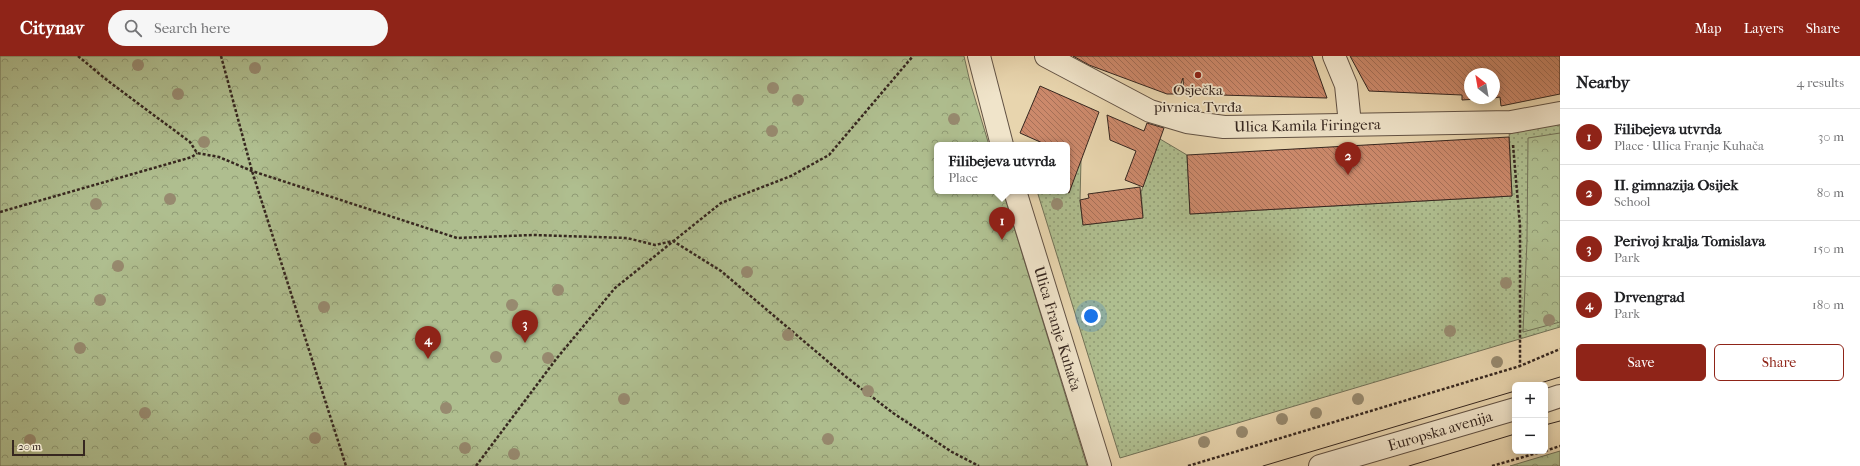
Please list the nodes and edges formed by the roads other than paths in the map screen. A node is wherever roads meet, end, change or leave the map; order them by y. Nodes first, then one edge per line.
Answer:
1 (979, 56) edge
2 (1046, 56) edge
3 (1334, 56) edge
4 (1560, 113) edge
5 (1350, 124) junction
6 (1001, 142) edge
7 (1016, 194) edge
8 (1560, 396) edge
9 (1548, 400) edge
10 (1512, 410) edge
11 (1100, 466) edge
12 (1320, 466) edge

1 - 6 street
2 - 5 street, Ulica Kamila Firingera
3 - 5 street
4 - 5 street, Ulica Kamila Firingera
7 - 11 street, Ulica Franje Kuhača
8 - 9 street
10 - 12 street, Europska avenija

